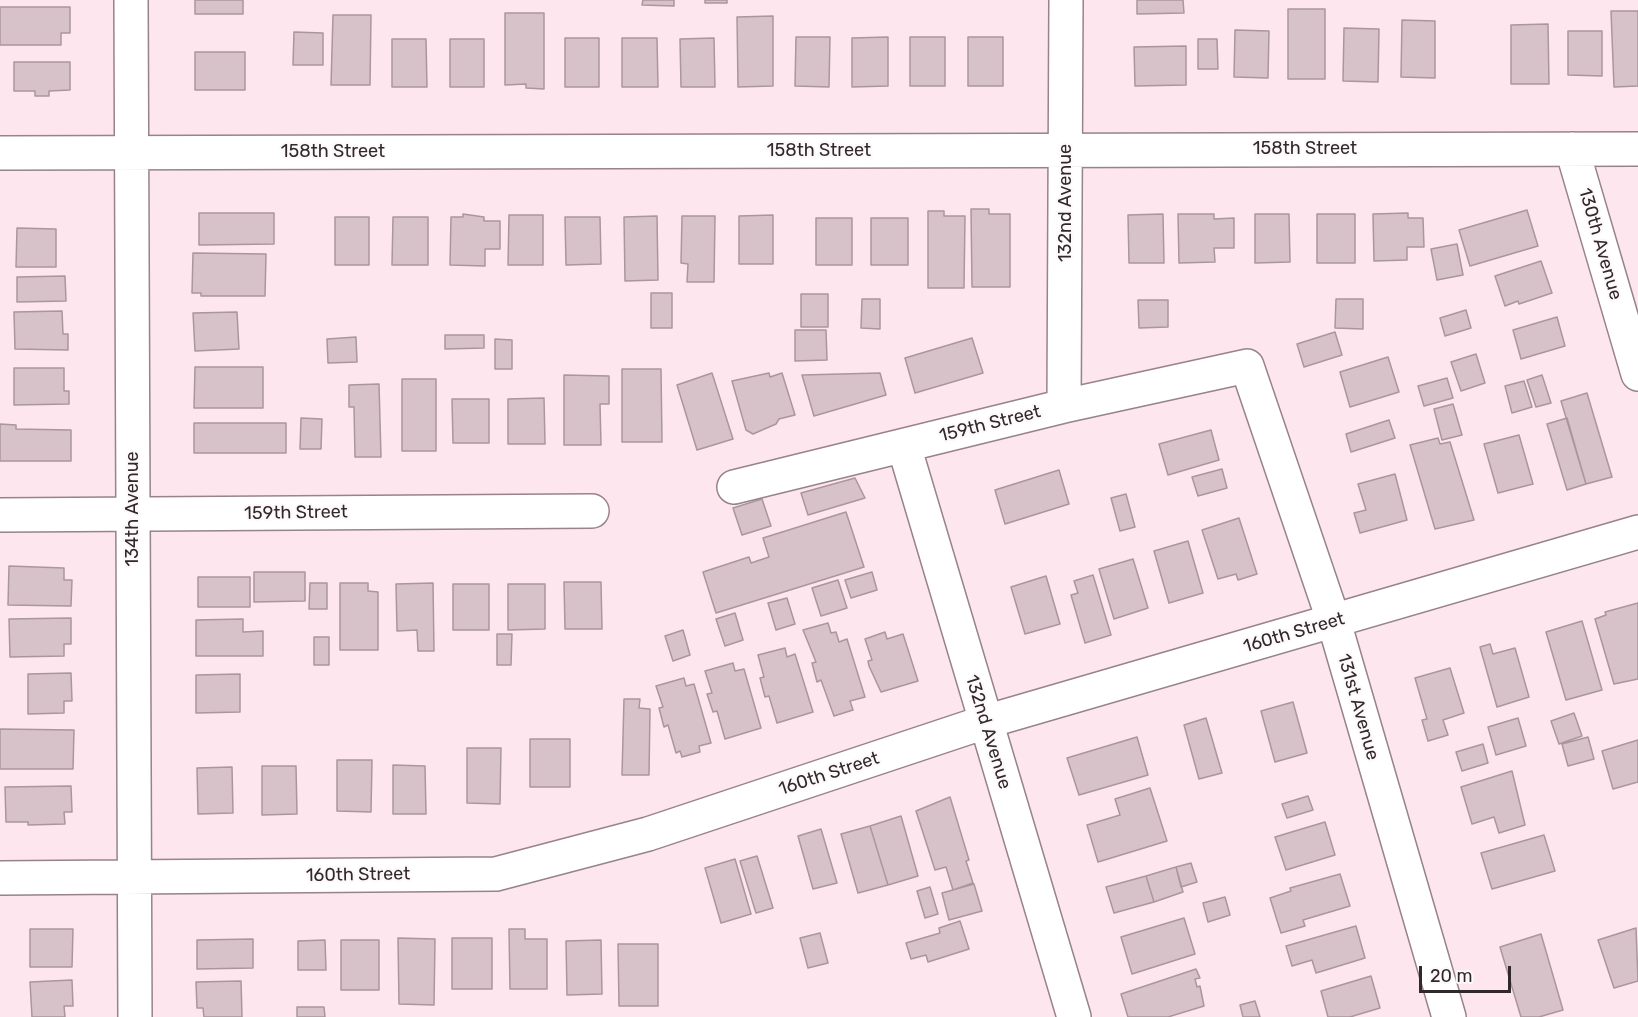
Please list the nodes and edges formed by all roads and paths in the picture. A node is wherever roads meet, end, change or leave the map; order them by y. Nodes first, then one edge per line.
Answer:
1 (131, 0) edge
2 (1066, 0) edge
3 (1572, 149) junction
4 (1638, 149) edge
5 (1066, 150) junction
6 (0, 153) edge
7 (132, 153) junction
8 (1247, 366) joint
9 (1638, 374) edge
10 (1064, 406) junction
11 (904, 446) junction
12 (734, 487) dead end
13 (592, 511) dead end
14 (0, 515) edge
15 (133, 515) junction
16 (1638, 532) edge
17 (1334, 622) junction
18 (985, 722) junction
19 (0, 878) edge
20 (135, 878) junction
21 (135, 1017) edge
22 (1074, 1017) edge
23 (1449, 1017) edge

1 - 7 street, 134th Avenue
2 - 5 street, 132nd Avenue
3 - 4 street, 158th Street
3 - 5 street, 158th Street
3 - 9 street, 130th Avenue
5 - 7 street, 158th Street
5 - 10 street, 132nd Avenue
6 - 7 street, 158th Street
7 - 15 street, 134th Avenue
8 - 10 street, 159th Street
8 - 17 street, 131st Avenue
10 - 11 street, 159th Street
11 - 12 street, 159th Street
11 - 18 street, 132nd Avenue
13 - 15 street, 159th Street
14 - 15 street, 159th Street
15 - 20 street, 134th Avenue
16 - 17 street, 160th Street
17 - 18 street, 160th Street
17 - 23 street, 131st Avenue
18 - 20 street, 160th Street
18 - 22 street, 132nd Avenue
19 - 20 street, 160th Street
20 - 21 street, 134th Avenue

